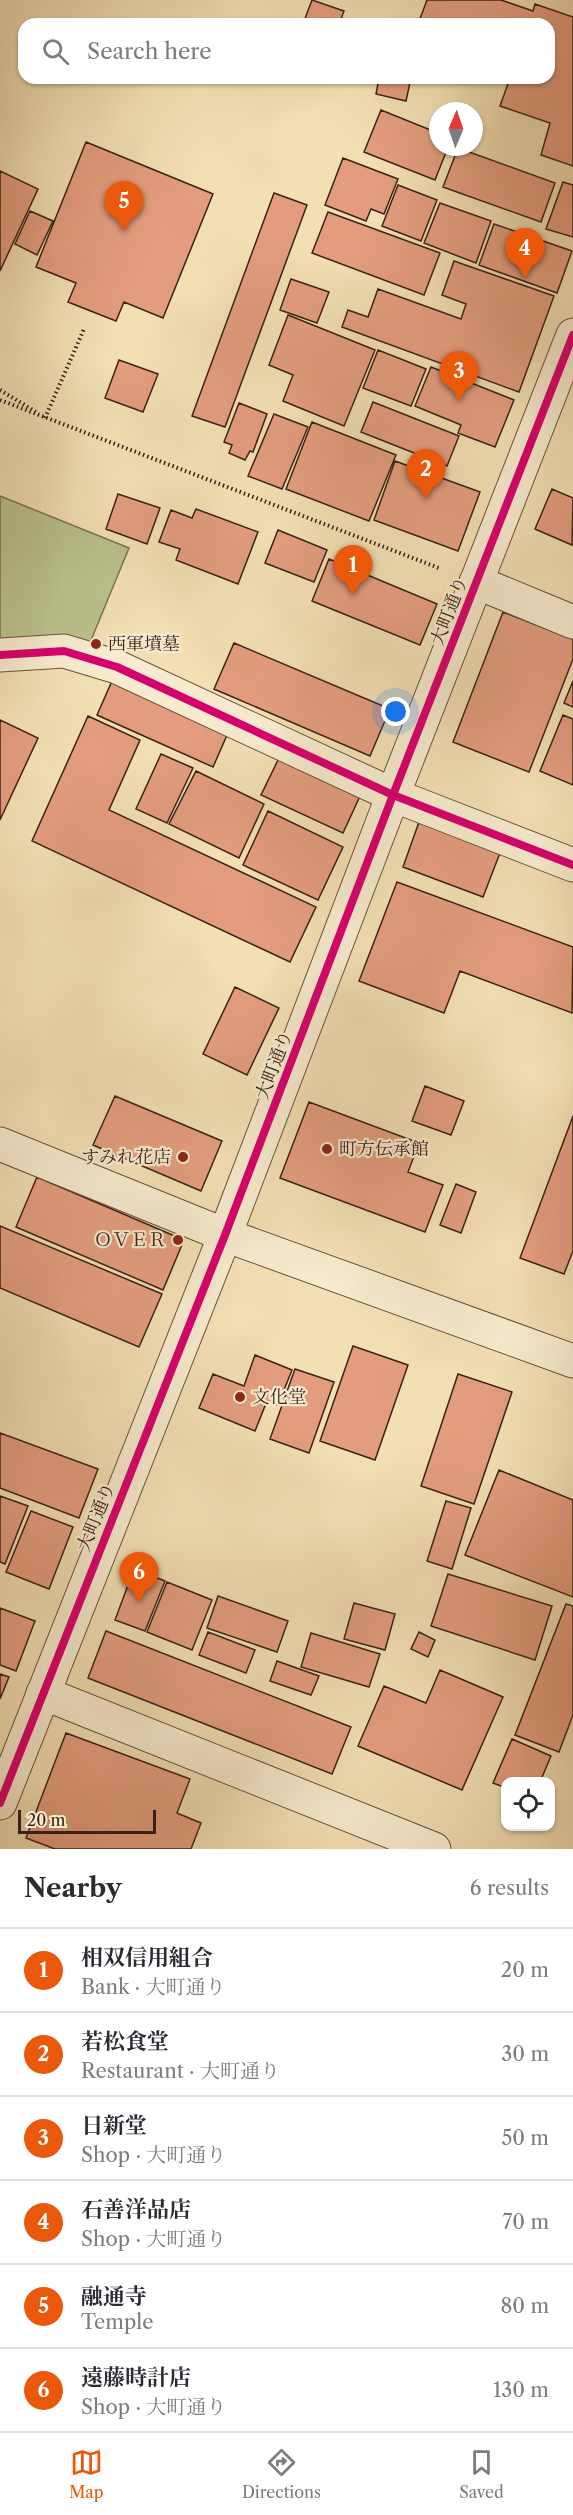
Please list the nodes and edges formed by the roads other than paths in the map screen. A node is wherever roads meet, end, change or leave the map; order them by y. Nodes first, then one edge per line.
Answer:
1 (573, 336) edge
2 (476, 582) junction
3 (573, 622) edge
4 (0, 655) edge
5 (393, 795) junction
6 (573, 865) edge
7 (0, 1144) edge
8 (225, 1235) junction
9 (573, 1361) edge
10 (42, 1693) junction
11 (9, 1751) edge
12 (0, 1803) edge
13 (434, 1849) edge

1 - 2 street, 大町通り
2 - 3 street
2 - 5 street, 大町通り
4 - 5 street
5 - 6 street
5 - 8 street, 大町通り
7 - 8 street
8 - 9 street
8 - 10 street, 大町通り
10 - 11 street, 大町通り
10 - 13 street
11 - 12 street, 大町通り

